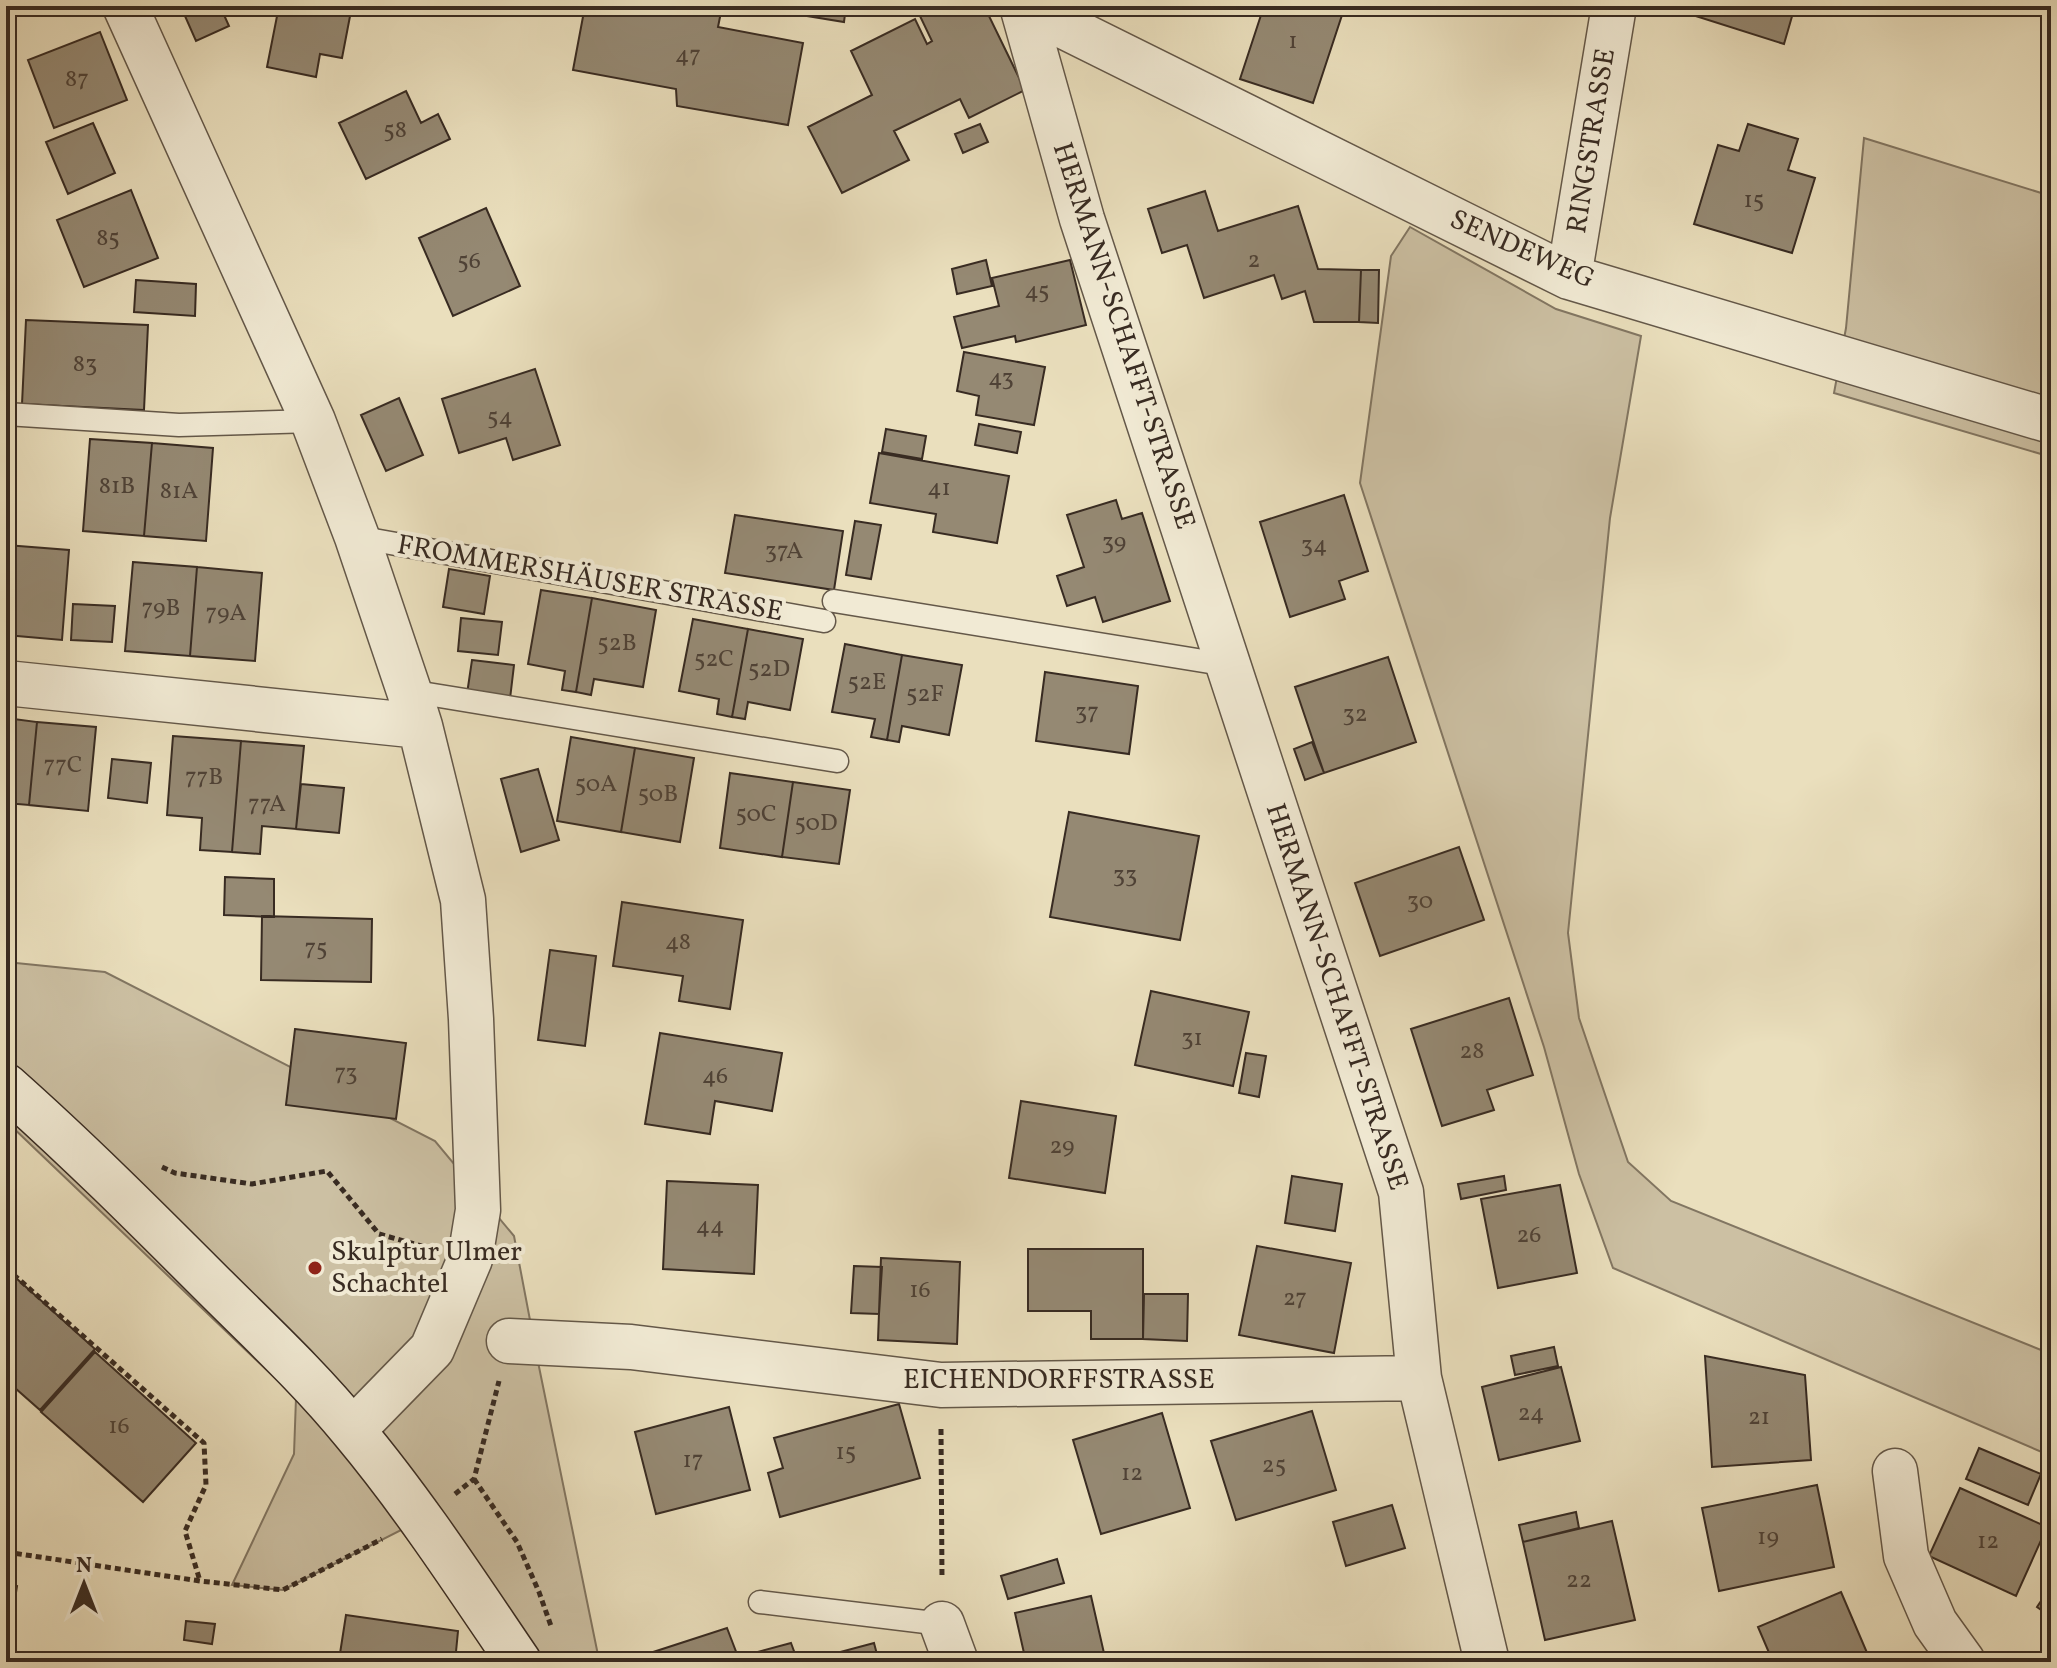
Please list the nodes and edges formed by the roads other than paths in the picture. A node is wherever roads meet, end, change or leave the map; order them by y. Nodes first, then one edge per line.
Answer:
1 (125, 6) edge
2 (1022, 6) edge
3 (1614, 6) edge
4 (1569, 277) junction
5 (6, 414) edge
6 (313, 421) junction
7 (2051, 421) edge
8 (357, 537) junction
9 (1228, 665) junction
10 (6, 683) edge
11 (415, 708) junction
12 (837, 761) dead end
13 (6, 1086) edge
14 (509, 1341) road end
15 (1419, 1378) junction
16 (353, 1430) junction
17 (1895, 1471) dead end
18 (760, 1602) dead end
19 (949, 1643) edge
20 (519, 1662) edge
21 (1487, 1662) edge
22 (1963, 1662) edge

1 - 6 street, FROMMERSHÄUSER STRASSE
2 - 4 street, SENDEWEG
2 - 9 street, HERMANN-SCHAFFT-STRASSE
3 - 4 street, RINGSTRASSE
4 - 7 street, SENDEWEG
5 - 6 lane
6 - 8 street, FROMMERSHÄUSER STRASSE
8 - 9 lane, FROMMERSHÄUSER STRASSE
8 - 11 street, FROMMERSHÄUSER STRASSE
9 - 15 street, HERMANN-SCHAFFT-STRASSE
10 - 11 street
11 - 12 lane
11 - 16 street, FROMMERSHÄUSER STRASSE
13 - 16 street
14 - 15 street, EICHENDORFFSTRASSE
15 - 21 street, HERMANN-SCHAFFT-STRASSE
16 - 20 street
17 - 22 street
18 - 19 lane

